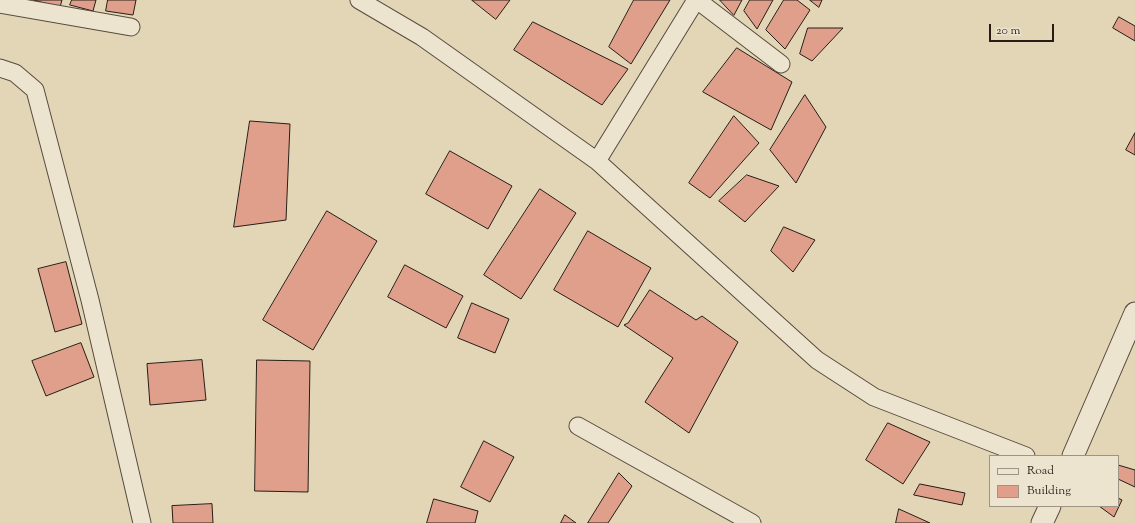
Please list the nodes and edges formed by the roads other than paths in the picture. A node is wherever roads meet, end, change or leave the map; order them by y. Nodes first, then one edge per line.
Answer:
1 (359, 0) edge
2 (697, 0) edge
3 (0, 4) edge
4 (131, 27) dead end
5 (781, 64) dead end
6 (0, 68) edge
7 (597, 161) junction
8 (1135, 314) edge
9 (578, 426) dead end
10 (1023, 455) edge
11 (1072, 455) edge
12 (1050, 507) edge
13 (142, 523) edge
14 (752, 523) edge
15 (1042, 523) edge

1 - 7 street
2 - 5 street
2 - 7 street
3 - 4 street
6 - 13 street
7 - 10 street
8 - 11 street
9 - 14 street
12 - 15 street

